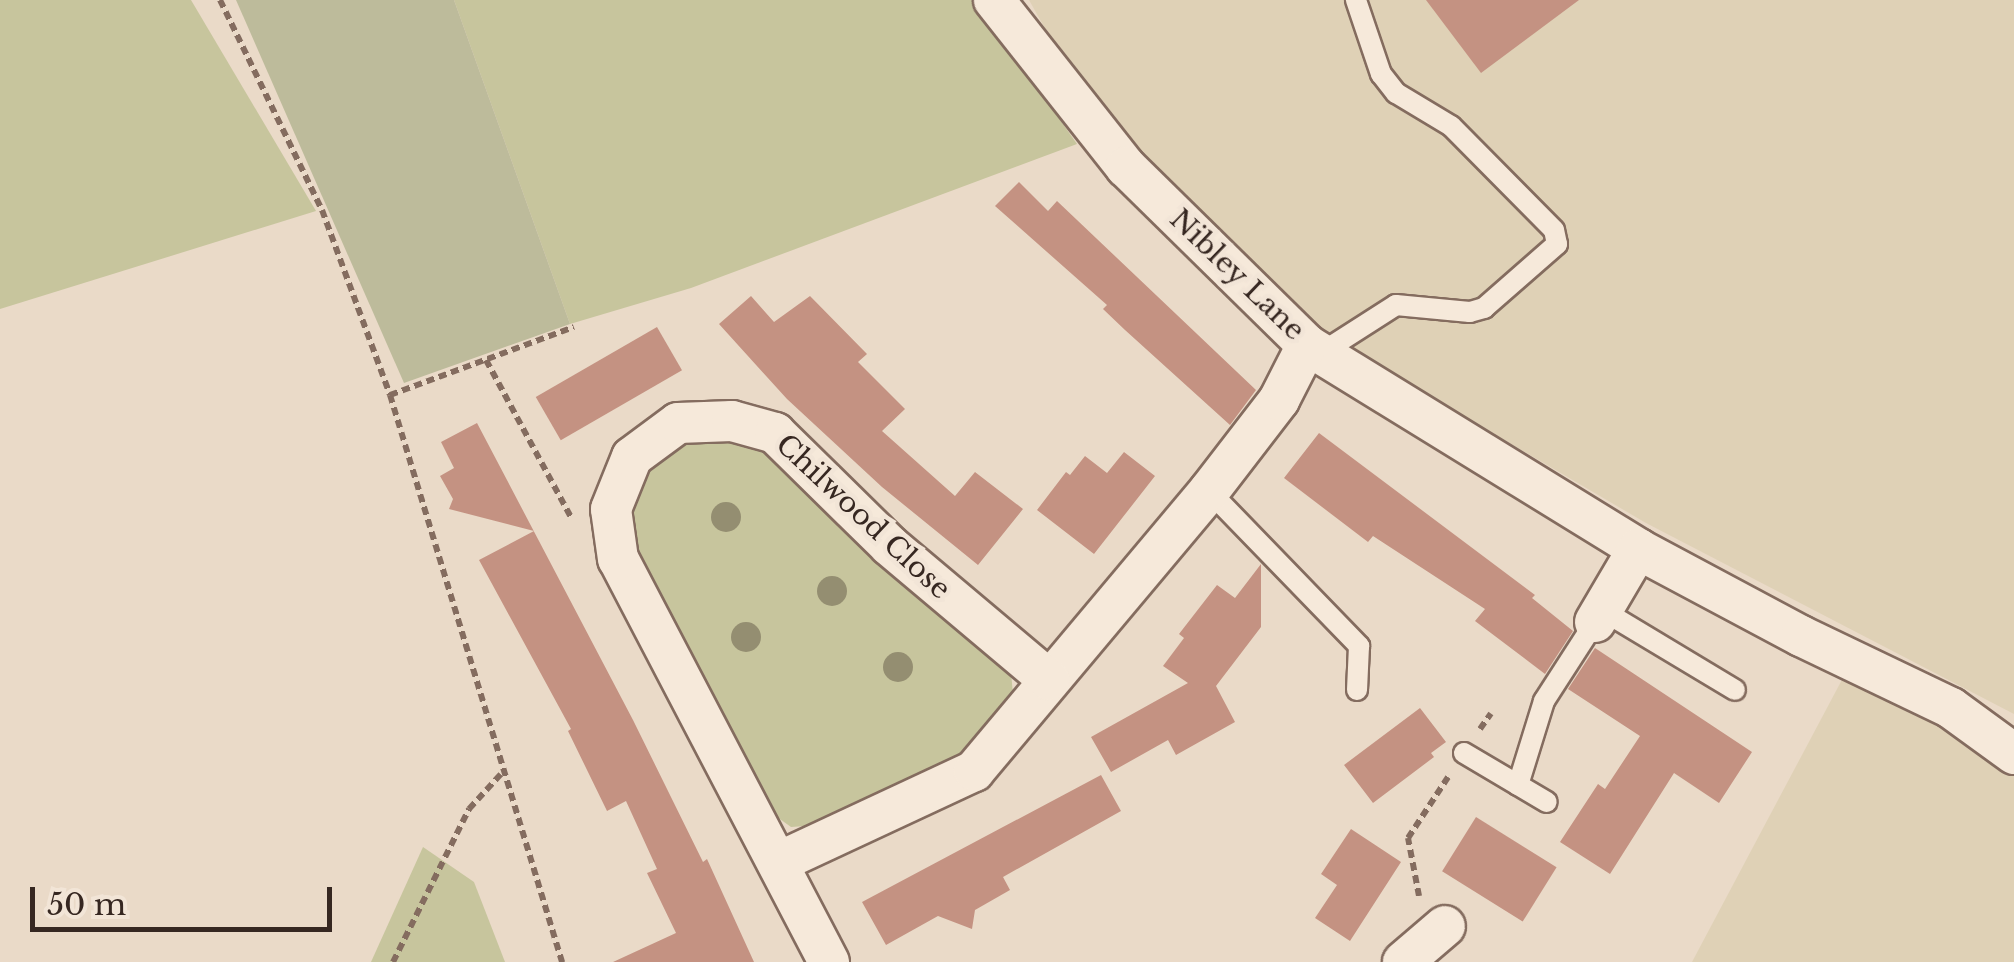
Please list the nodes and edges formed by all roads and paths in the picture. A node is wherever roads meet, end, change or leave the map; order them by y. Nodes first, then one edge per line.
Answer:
1 (220, 0) edge
2 (994, 0) edge
3 (1356, 0) edge
4 (574, 327) dead end
5 (1314, 349) junction
6 (486, 360) junction
7 (390, 395) junction
8 (1210, 491) junction
9 (614, 540) junction
10 (1638, 549) junction
11 (1599, 616) junction
12 (1048, 680) junction
13 (1358, 690) dead end
14 (1735, 690) dead end
15 (1491, 713) dead end
16 (1464, 754) junction
17 (2014, 754) edge
18 (502, 770) junction
19 (1518, 785) junction
20 (1547, 802) dead end
21 (778, 862) junction
22 (1424, 948) edge
23 (393, 962) edge
24 (562, 962) edge
25 (829, 962) edge

1 - 7 path
2 - 5 street, Nibley Lane
3 - 5 lane
4 - 6 path
5 - 8 street
5 - 10 street, Nibley Lane
6 - 7 path
6 - 9 path
7 - 18 path
8 - 12 street
8 - 13 lane
9 - 12 street, Chilwood Close
9 - 21 street, Chilwood Close
10 - 11 street
10 - 17 street, Nibley Lane
11 - 14 lane
11 - 19 lane
12 - 21 street
15 - 16 path
16 - 19 lane
16 - 22 path
18 - 23 path
18 - 24 path
19 - 20 lane
21 - 25 street, Chilwood Close

